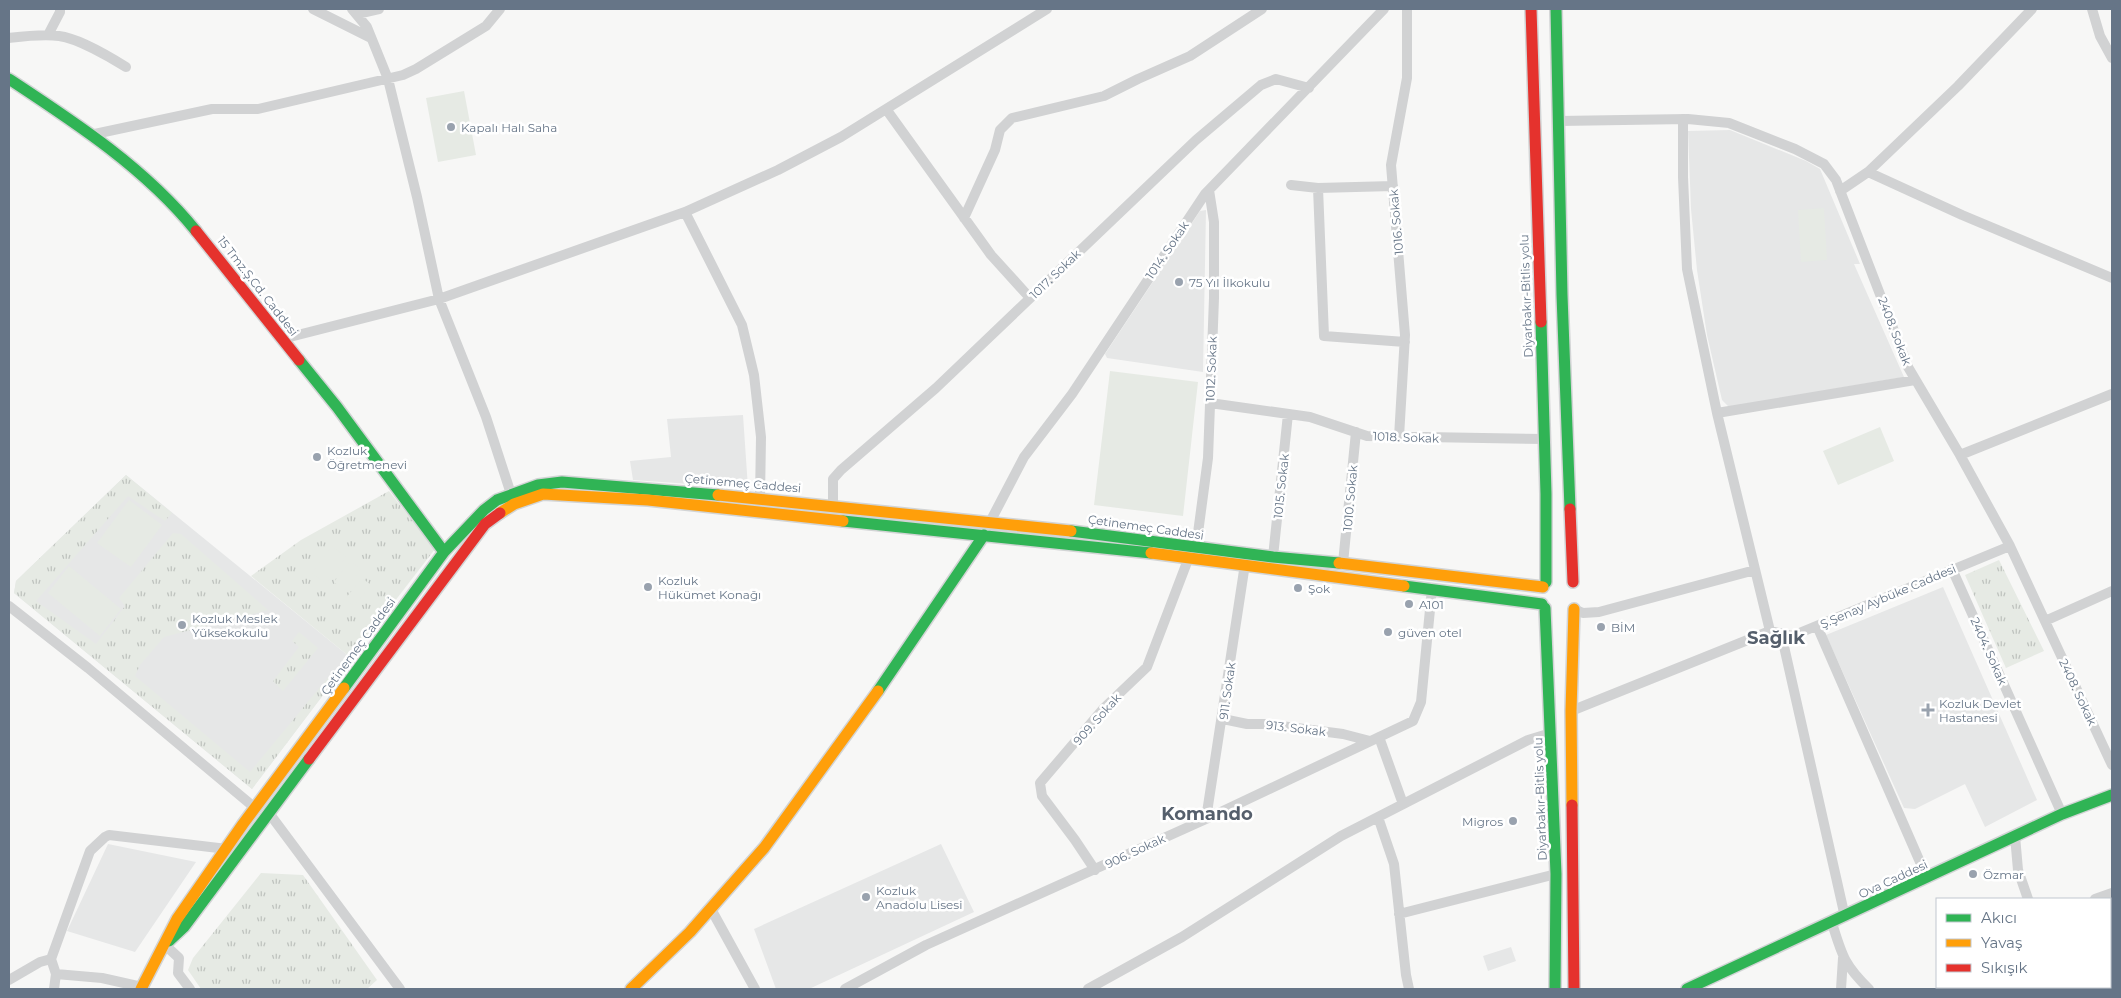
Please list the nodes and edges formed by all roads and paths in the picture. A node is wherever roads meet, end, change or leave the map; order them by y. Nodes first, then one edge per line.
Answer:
1 (60, 9) edge
2 (313, 9) edge
3 (379, 9) edge
4 (500, 9) edge
5 (1048, 9) edge
6 (1262, 9) edge
7 (1384, 9) edge
8 (1407, 9) edge
9 (1531, 9) edge
10 (1556, 9) edge
11 (2032, 9) edge
12 (2092, 9) edge
13 (354, 12) edge
14 (48, 35) junction
15 (9, 38) edge
16 (371, 38) junction
17 (2112, 58) edge
18 (126, 67) dead end
19 (9, 79) edge
20 (388, 79) junction
21 (1309, 88) junction
22 (886, 109) junction
23 (1683, 119) junction
24 (1559, 121) junction
25 (90, 135) junction
26 (1868, 172) junction
27 (1291, 185) dead end
28 (1393, 186) junction
29 (1318, 188) junction
30 (1209, 190) junction
31 (1840, 191) junction
32 (685, 212) junction
33 (964, 218) junction
34 (2112, 278) edge
35 (1030, 298) junction
36 (439, 299) junction
37 (282, 339) junction
38 (1405, 342) junction
39 (1915, 380) junction
40 (2112, 394) edge
41 (1210, 403) junction
42 (1717, 413) junction
43 (1288, 414) junction
44 (1356, 432) junction
45 (1399, 437) junction
46 (1546, 438) junction
47 (1960, 455) junction
48 (510, 494) junction
49 (760, 498) junction
50 (833, 506) junction
51 (990, 522) junction
52 (984, 535) junction
53 (2010, 546) junction
54 (444, 552) junction
55 (1192, 552) junction
56 (1273, 557) junction
57 (1344, 563) junction
58 (1245, 564) junction
59 (1952, 569) junction
60 (1755, 570) junction
61 (1551, 581) junction
62 (1573, 582) junction
63 (1432, 589) junction
64 (2112, 591) edge
65 (1577, 601) junction
66 (9, 606) edge
67 (1543, 606) junction
68 (2045, 621) junction
69 (1817, 626) junction
70 (1775, 632) junction
71 (1571, 711) junction
72 (1223, 719) junction
73 (1551, 733) junction
74 (1374, 739) junction
75 (2112, 765) edge
76 (2112, 795) edge
77 (1403, 804) junction
78 (254, 808) junction
79 (269, 813) junction
80 (2062, 814) junction
81 (1378, 817) junction
82 (1206, 818) junction
83 (2015, 836) junction
84 (227, 849) junction
85 (1095, 870) junction
86 (1556, 874) junction
87 (1927, 878) junction
88 (2112, 893) edge
89 (2028, 898) edge
90 (2099, 898) edge
91 (711, 908) junction
92 (1400, 914) junction
93 (1845, 917) junction
94 (1832, 923) junction
95 (165, 945) junction
96 (1843, 958) junction
97 (51, 959) junction
98 (56, 974) junction
99 (9, 980) edge
100 (142, 988) edge
101 (54, 989) edge
102 (190, 989) edge
103 (400, 989) edge
104 (631, 989) edge
105 (755, 989) edge
106 (845, 989) edge
107 (1088, 989) edge
108 (1409, 989) edge
109 (1555, 989) edge
110 (1574, 989) edge
111 (1687, 989) edge
112 (1842, 989) edge
113 (1869, 989) edge

1 - 14 street
2 - 16 street
3 - 13 street
4 - 20 street
5 - 22 street
6 - 33 street
7 - 21 street, 1014. Sokak
8 - 28 street, 1016. Sokak
9 - 46 main road, Diyarbakır-Bitlis yolu
10 - 24 main road
11 - 26 street
12 - 17 street
13 - 16 street
14 - 15 street
14 - 18 street
16 - 20 street
19 - 25 main road, 15 Tmz.Ş.Cd. Caddesi
20 - 25 street
20 - 36 street
21 - 30 street, 1014. Sokak
21 - 35 street, 1017. Sokak
22 - 32 street
22 - 33 street
23 - 24 street, 2408. Sokak
23 - 31 street, 2408. Sokak
23 - 42 street
24 - 62 main road
25 - 37 main road, 15 Tmz.Ş.Cd. Caddesi
26 - 31 street
26 - 34 street
27 - 29 street
28 - 29 street
28 - 38 street, 1016. Sokak
29 - 38 street
30 - 41 street, 1012. Sokak
30 - 51 street, 1014. Sokak
31 - 39 street, 2408. Sokak
32 - 36 street
32 - 49 street
33 - 35 street
35 - 50 street, 1017. Sokak
36 - 37 street
36 - 48 street
37 - 54 main road, 15 Tmz.Ş.Cd. Caddesi
38 - 45 street, 1016. Sokak
39 - 42 street
39 - 47 street, 2408. Sokak
40 - 47 street
41 - 43 street, 1018. Sokak
41 - 55 street, 1012. Sokak
42 - 60 street
43 - 44 street, 1018. Sokak
43 - 56 street, 1015. Sokak
44 - 45 street, 1018. Sokak
44 - 57 street, 1010. Sokak
45 - 46 street, 1018. Sokak
46 - 61 main road, Diyarbakır-Bitlis yolu
47 - 53 street, 2408. Sokak
48 - 49 main road, Çetinemeç Caddesi
48 - 54 main road, Çetinemeç Caddesi
49 - 50 main road, Çetinemeç Caddesi
50 - 51 main road, Çetinemeç Caddesi
51 - 55 main road, Çetinemeç Caddesi
52 - 55 main road, Çetinemeç Caddesi
52 - 79 main road, Çetinemeç Caddesi
52 - 91 main road
53 - 59 street, Ş.Şenay Aybüke Caddesi
53 - 68 street, 2408. Sokak
54 - 78 main road, Çetinemeç Caddesi
55 - 56 main road, Çetinemeç Caddesi
55 - 58 main road, Çetinemeç Caddesi
55 - 85 street, 909. Sokak
56 - 57 main road, Çetinemeç Caddesi
57 - 61 main road, Çetinemeç Caddesi
58 - 63 main road, Çetinemeç Caddesi
58 - 72 street, 911. Sokak
59 - 69 street, Ş.Şenay Aybüke Caddesi
59 - 80 street, 2404. Sokak
60 - 65 street
60 - 70 street
61 - 62 main road
61 - 67 main road
62 - 65 main road
63 - 67 main road, Çetinemeç Caddesi
63 - 74 street, 906. Sokak
64 - 68 street
65 - 67 main road
65 - 71 main road
66 - 78 street
67 - 73 main road, Diyarbakır-Bitlis yolu
68 - 75 street, 2408. Sokak
69 - 70 street, Ş.Şenay Aybüke Caddesi
69 - 87 street
70 - 71 street, Ş.Şenay Aybüke Caddesi
70 - 93 street
71 - 110 main road
72 - 74 street, 913. Sokak
72 - 82 street, 911. Sokak
73 - 77 street
73 - 86 main road, Diyarbakır-Bitlis yolu
74 - 77 street
74 - 82 street, 906. Sokak
76 - 80 main road, Ova Caddesi
77 - 81 street
78 - 84 main road, Çetinemeç Caddesi
79 - 95 main road, Çetinemeç Caddesi
79 - 103 street
80 - 83 main road, Ova Caddesi
81 - 92 street
81 - 107 street
82 - 85 street, 906. Sokak
83 - 87 main road, Ova Caddesi
83 - 89 street
84 - 95 main road, Çetinemeç Caddesi
84 - 97 street
85 - 106 street, 906. Sokak
86 - 92 street
86 - 109 main road, Diyarbakır-Bitlis yolu
87 - 93 main road, Ova Caddesi
88 - 90 street
91 - 104 main road
91 - 105 street
92 - 108 street
93 - 94 main road, Ova Caddesi
94 - 96 street
94 - 111 main road, Ova Caddesi
95 - 100 main road, Çetinemeç Caddesi
95 - 102 street
96 - 112 street
96 - 113 street
97 - 98 street
97 - 99 street
98 - 100 street
98 - 101 street

